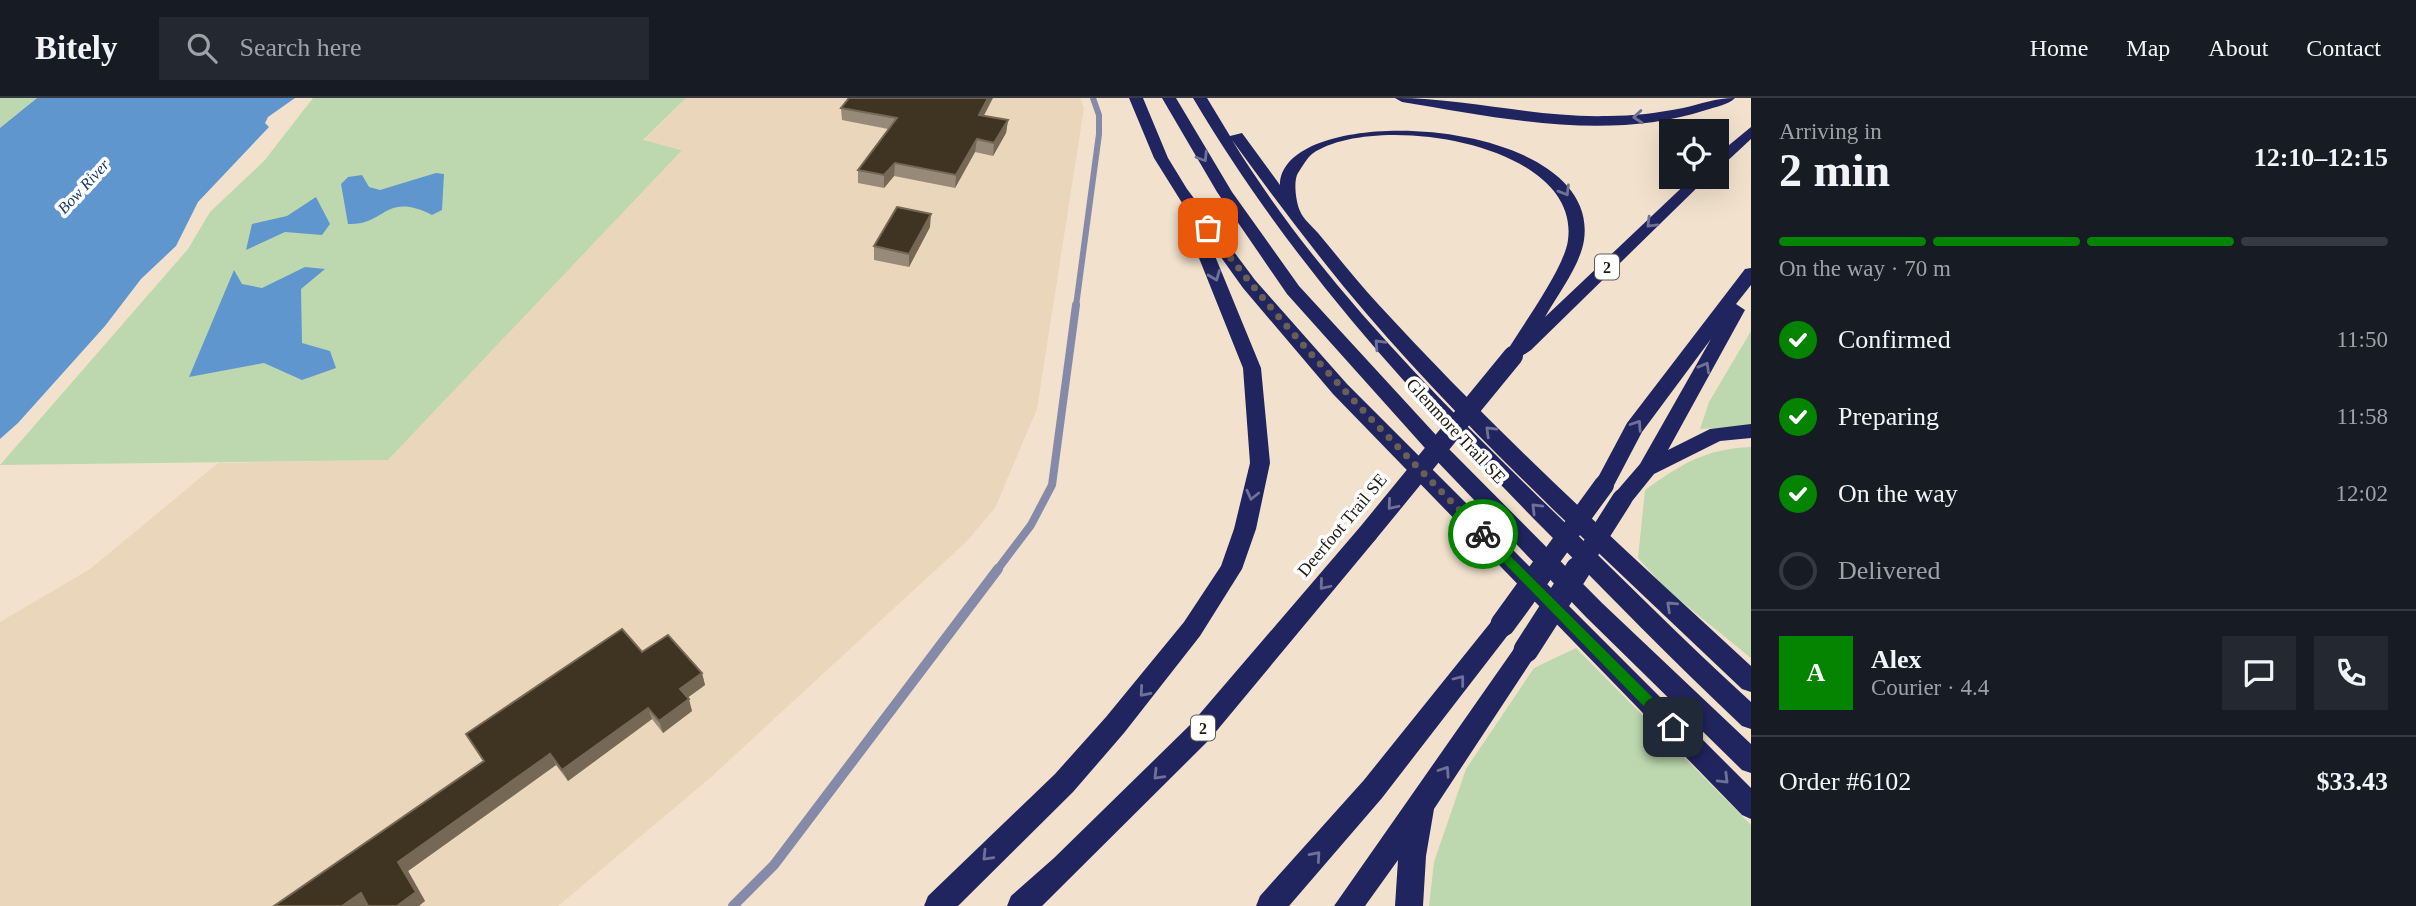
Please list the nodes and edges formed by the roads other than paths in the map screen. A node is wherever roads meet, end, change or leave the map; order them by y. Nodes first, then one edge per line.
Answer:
1 (1093, 98) edge
2 (1136, 98) edge
3 (1169, 98) edge
4 (1200, 98) edge
5 (1211, 98) edge
6 (1402, 98) edge
7 (1728, 98) edge
8 (1393, 116) dead end
9 (1354, 118) dead end
10 (1751, 131) edge
11 (1729, 152) edge
12 (1688, 189) edge
13 (1180, 190) junction
14 (1292, 210) junction
15 (1751, 273) edge
16 (1751, 284) edge
17 (1513, 356) junction
18 (1751, 432) edge
19 (1647, 469) junction
20 (1721, 652) junction
21 (1751, 672) edge
22 (1751, 681) edge
23 (1751, 718) edge
24 (1751, 761) edge
25 (1424, 801) junction
26 (1751, 806) edge
27 (733, 906) edge
28 (938, 906) edge
29 (1021, 906) edge
30 (1270, 906) edge
31 (1348, 906) edge
32 (1409, 906) edge

1 - 27 lane
2 - 13 highway
3 -> 24 highway, Glenmore Trail SE
23 -> 4 highway, Glenmore Trail SE
5 - 14 highway
7 -> 6 highway
8 -> 17 highway
9 - 14 highway
10 - 11 highway
12 -> 17 highway, Deerfoot Trail SE / 2
13 -> 26 highway
13 -> 28 highway
20 -> 14 highway
30 -> 15 highway, bridge
19 -> 16 highway
17 -> 29 highway, Deerfoot Trail SE / 2, bridge
18 - 19 highway
25 -> 19 highway, bridge
20 - 21 highway
20 - 22 highway
25 - 31 highway
25 - 32 highway

